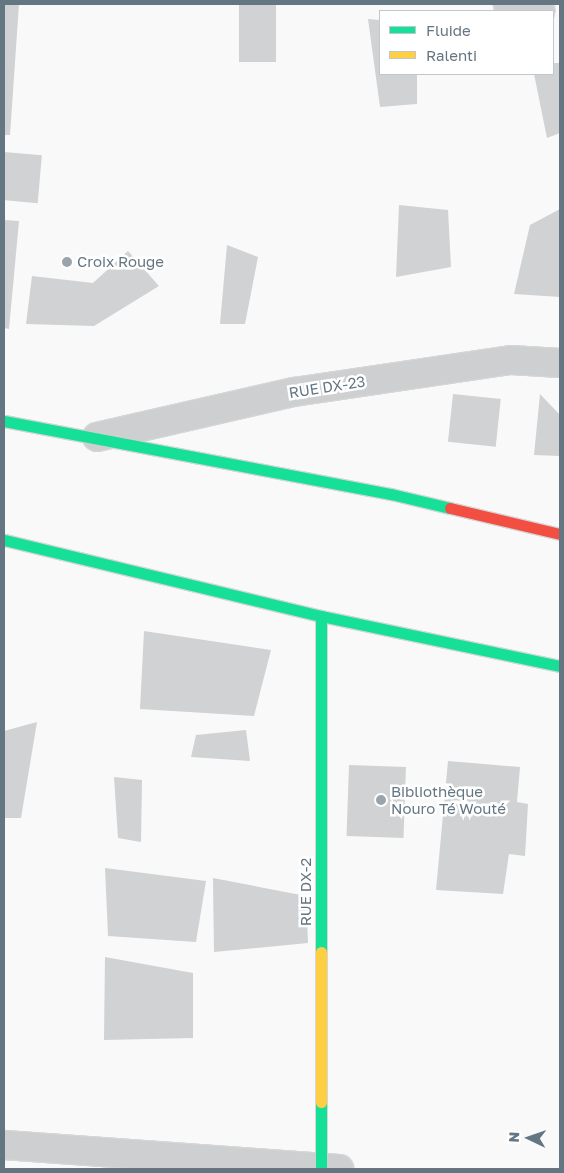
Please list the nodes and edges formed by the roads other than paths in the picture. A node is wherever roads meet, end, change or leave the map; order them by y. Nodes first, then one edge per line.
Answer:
1 (508, 4) edge
2 (535, 10) edge
3 (560, 362) edge
4 (4, 421) edge
5 (96, 437) junction
6 (560, 534) edge
7 (4, 540) edge
8 (321, 616) junction
9 (560, 666) edge
10 (4, 1145) edge
11 (330, 1169) edge

1 - 2 street
3 - 5 street, RUE DX-23
4 - 5 street
5 - 6 street
7 - 8 street
8 - 9 street
8 - 11 street, RUE DX-2
10 - 11 street

